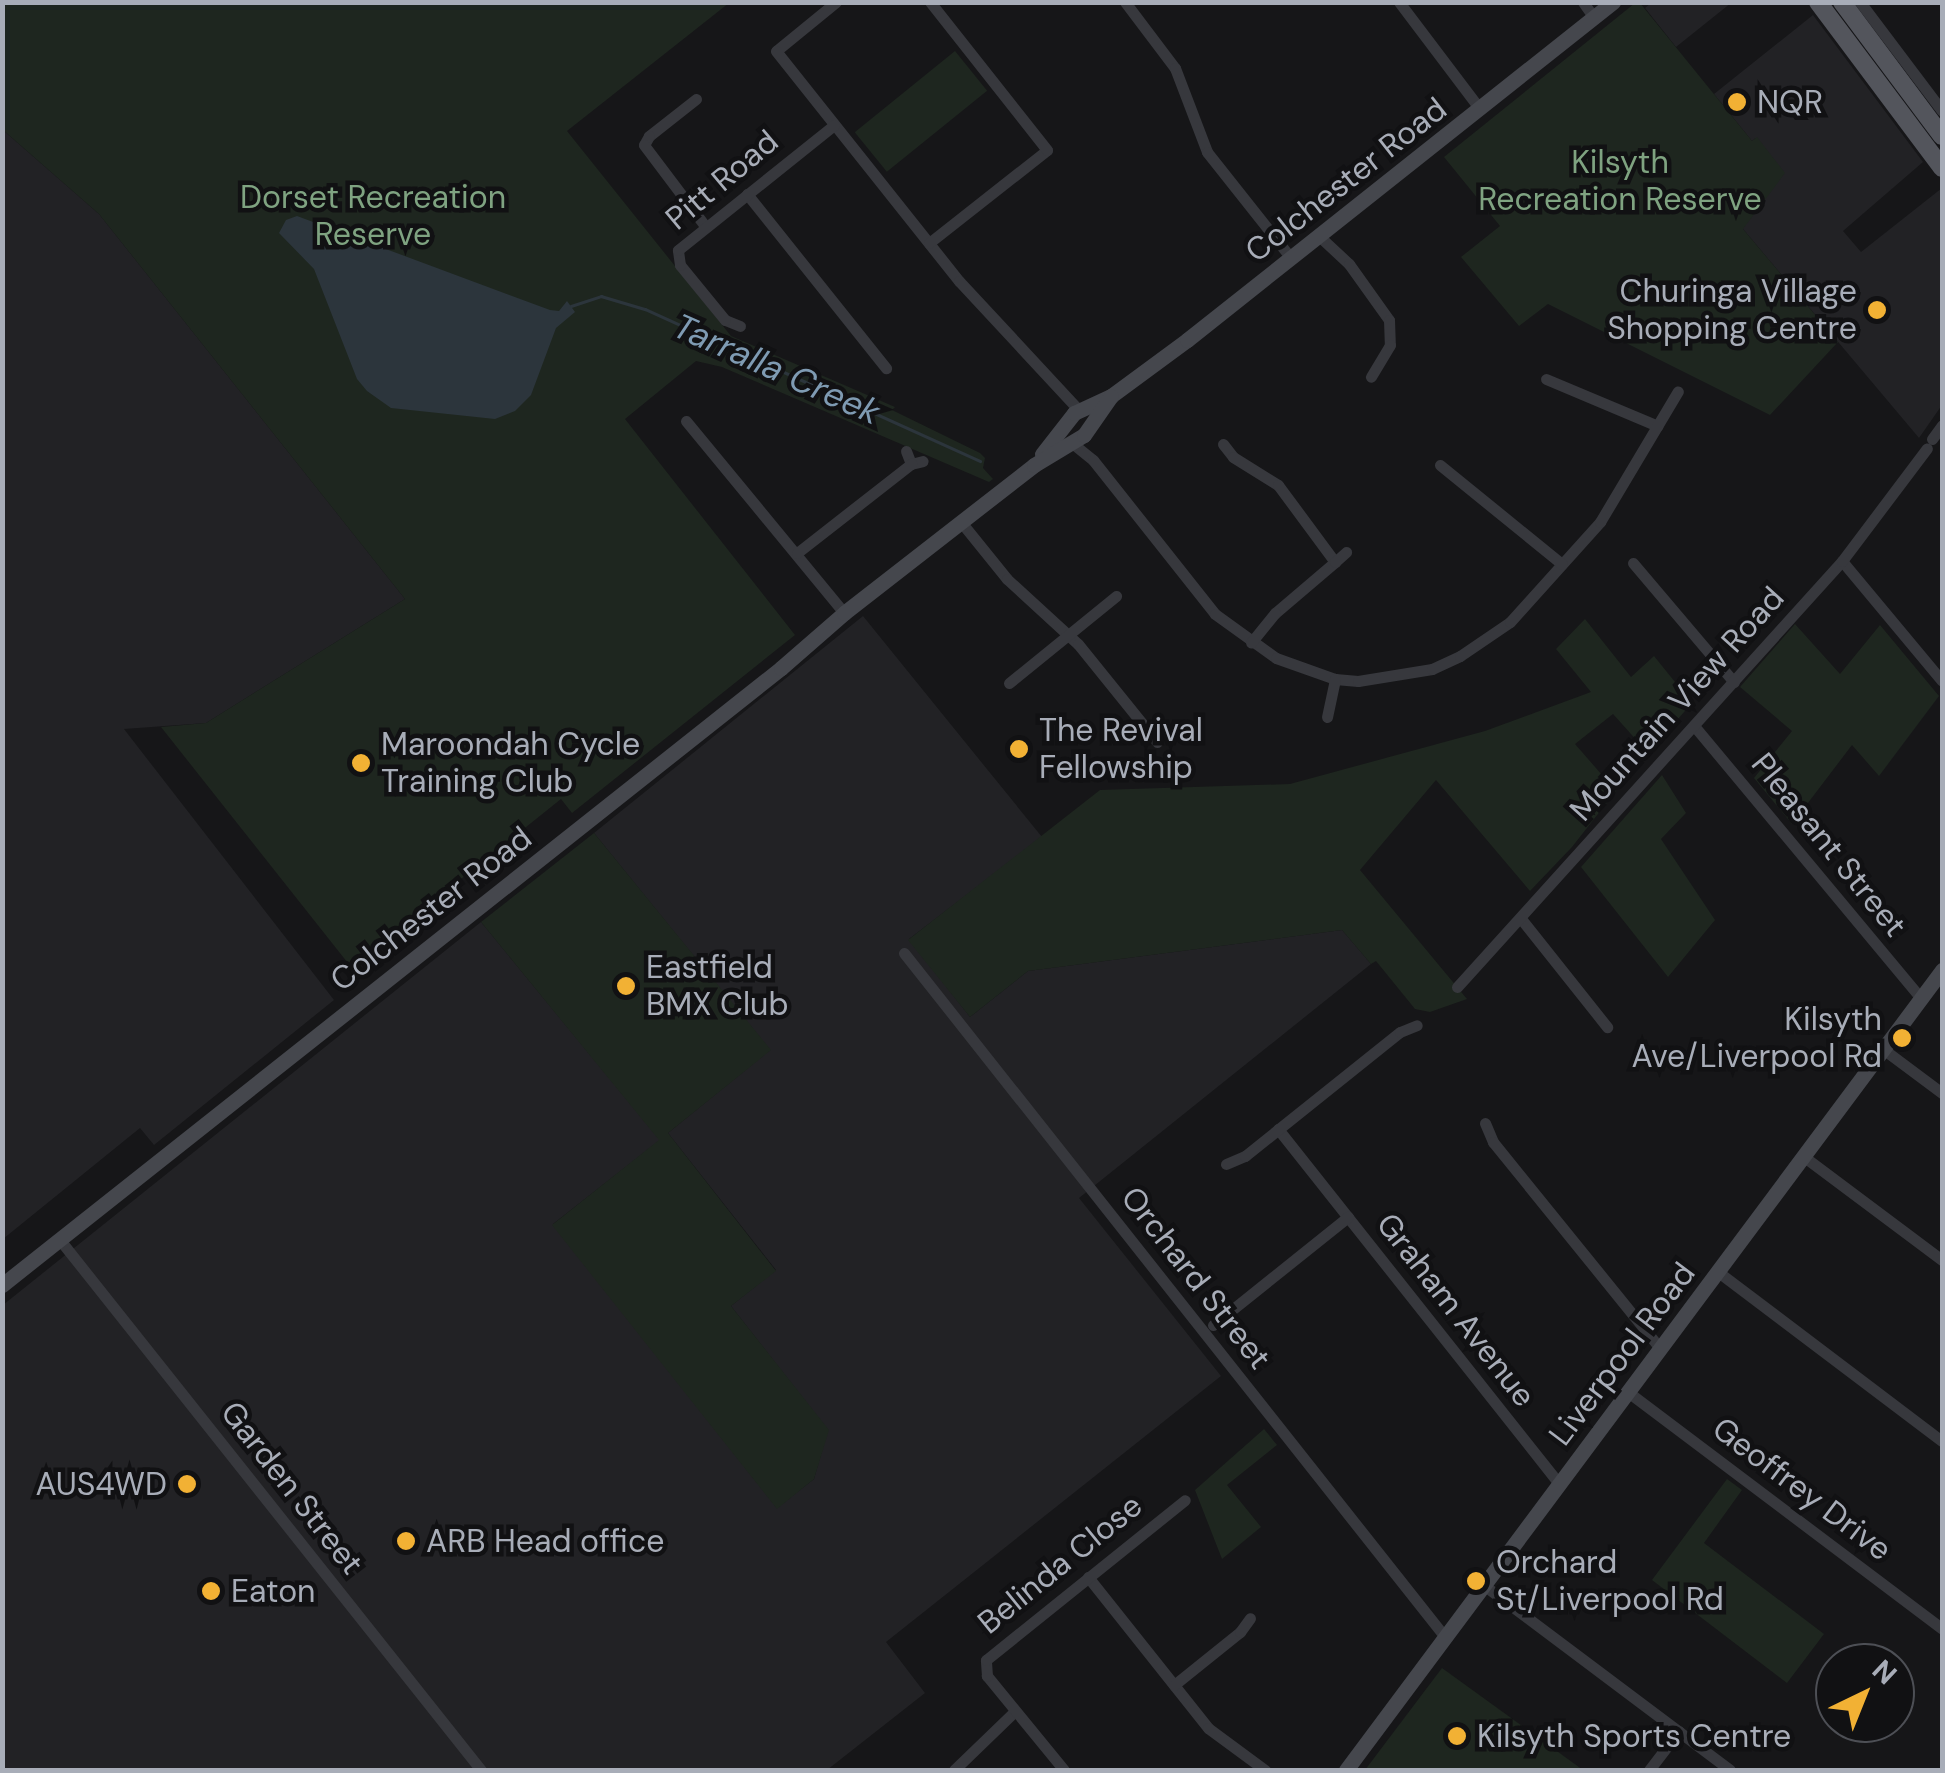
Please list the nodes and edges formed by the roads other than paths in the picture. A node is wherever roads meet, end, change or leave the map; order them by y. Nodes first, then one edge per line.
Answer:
1 (836, 2) edge
2 (930, 2) edge
3 (1125, 2) edge
4 (1399, 2) edge
5 (1583, 2) edge
6 (1613, 2) edge
7 (1818, 2) edge
8 (1842, 2) edge
9 (1860, 2) edge
10 (1594, 18) junction
11 (696, 98) dead end
12 (1932, 98) edge
13 (1480, 109) junction
14 (1942, 111) edge
15 (1906, 120) junction
16 (834, 125) junction
17 (1942, 136) edge
18 (1942, 168) edge
19 (747, 194) junction
20 (705, 226) junction
21 (1319, 236) junction
22 (929, 243) junction
23 (1291, 258) junction
24 (740, 326) dead end
25 (886, 368) dead end
26 (1371, 377) dead end
27 (1546, 379) dead end
28 (1678, 391) dead end
29 (686, 421) dead end
30 (1942, 425) edge
31 (1658, 426) junction
32 (1076, 427) junction
33 (1223, 444) dead end
34 (913, 459) dead end
35 (1440, 465) dead end
36 (962, 522) junction
37 (1346, 552) dead end
38 (797, 553) junction
39 (1842, 560) junction
40 (1335, 562) junction
41 (1562, 564) junction
42 (1633, 564) dead end
43 (1116, 596) dead end
44 (844, 612) junction
45 (1068, 634) junction
46 (1251, 643) junction
47 (1335, 679) junction
48 (1942, 681) edge
49 (1734, 682) junction
50 (1009, 683) dead end
51 (1326, 717) dead end
52 (1694, 727) junction
53 (1157, 742) dead end
54 (1522, 920) junction
55 (904, 953) dead end
56 (1942, 970) edge
57 (1457, 986) dead end
58 (1921, 998) junction
59 (1417, 1024) dead end
60 (1607, 1027) dead end
61 (1883, 1049) junction
62 (1942, 1093) edge
63 (1485, 1123) dead end
64 (1278, 1128) junction
65 (1803, 1156) junction
66 (1226, 1164) dead end
67 (1348, 1217) junction
68 (60, 1240) junction
69 (1942, 1260) edge
70 (1717, 1271) junction
71 (2, 1285) edge
72 (1213, 1325) dead end
73 (1660, 1348) junction
74 (1628, 1392) junction
75 (1942, 1441) edge
76 (1560, 1483) junction
77 (1185, 1500) dead end
78 (1088, 1577) junction
79 (1485, 1586) junction
80 (1250, 1618) dead end
81 (1942, 1630) edge
82 (1446, 1637) junction
83 (1174, 1685) junction
84 (1015, 1711) junction
85 (1679, 1731) junction
86 (481, 1770) edge
87 (954, 1770) edge
88 (1064, 1770) edge
89 (1264, 1770) edge
90 (1346, 1770) edge
91 (1649, 1770) edge
92 (1730, 1770) edge

1 - 16 street
2 - 22 street
3 - 23 street
4 - 13 street
5 - 10 street
6 - 10 main road, Colchester Road
7 - 15 main road
8 - 12 main road
9 - 12 street
10 - 13 main road, Colchester Road
11 - 20 street
12 - 14 street
12 - 15 main road
12 - 17 main road
13 - 21 main road, Colchester Road
15 - 18 main road
16 - 19 street, Pitt Road
16 - 22 street
19 - 20 street, Pitt Road
19 - 25 street
20 - 24 street, Pitt Road
21 - 23 main road, Colchester Road
21 - 26 street
22 - 32 street
23 - 32 main road, Colchester Road
27 - 31 street
28 - 31 street
29 - 38 street
30 - 39 street, Mountain View Road
31 - 41 street
32 - 36 main road, Colchester Road
32 - 46 street
33 - 40 street
34 - 38 street
35 - 41 street
36 - 44 main road, Colchester Road
36 - 45 street
37 - 40 street
38 - 44 street
39 - 48 street
39 - 49 street, Mountain View Road
40 - 46 street
41 - 47 street
42 - 49 street
43 - 45 street
44 - 68 main road, Colchester Road
45 - 50 street
45 - 53 street
46 - 47 street
47 - 51 street
49 - 52 street, Mountain View Road
52 - 54 street, Mountain View Road
52 - 58 street, Pleasant Street
54 - 57 street, Mountain View Road
54 - 60 street
55 - 82 street, Orchard Street
56 - 58 main road, Liverpool Road
58 - 61 main road, Liverpool Road
59 - 64 street
61 - 62 street
61 - 65 main road, Liverpool Road
63 - 73 street
64 - 66 street
64 - 67 street, Graham Avenue
65 - 69 street
65 - 70 main road, Liverpool Road
67 - 72 street, Graham Avenue
67 - 76 street, Graham Avenue
68 - 71 main road, Colchester Road
68 - 86 street, Garden Street
70 - 73 main road, Liverpool Road
70 - 75 street
73 - 74 main road, Liverpool Road
74 - 76 main road, Liverpool Road
74 - 81 street, Geoffrey Drive
76 - 79 main road, Liverpool Road
77 - 78 street, Belinda Close
78 - 83 street
78 - 84 street, Belinda Close
79 - 82 main road, Liverpool Road
79 - 85 street
80 - 83 street
82 - 90 main road, Liverpool Road
83 - 89 street
84 - 87 street
84 - 88 street, Belinda Close
85 - 91 street
85 - 92 street

